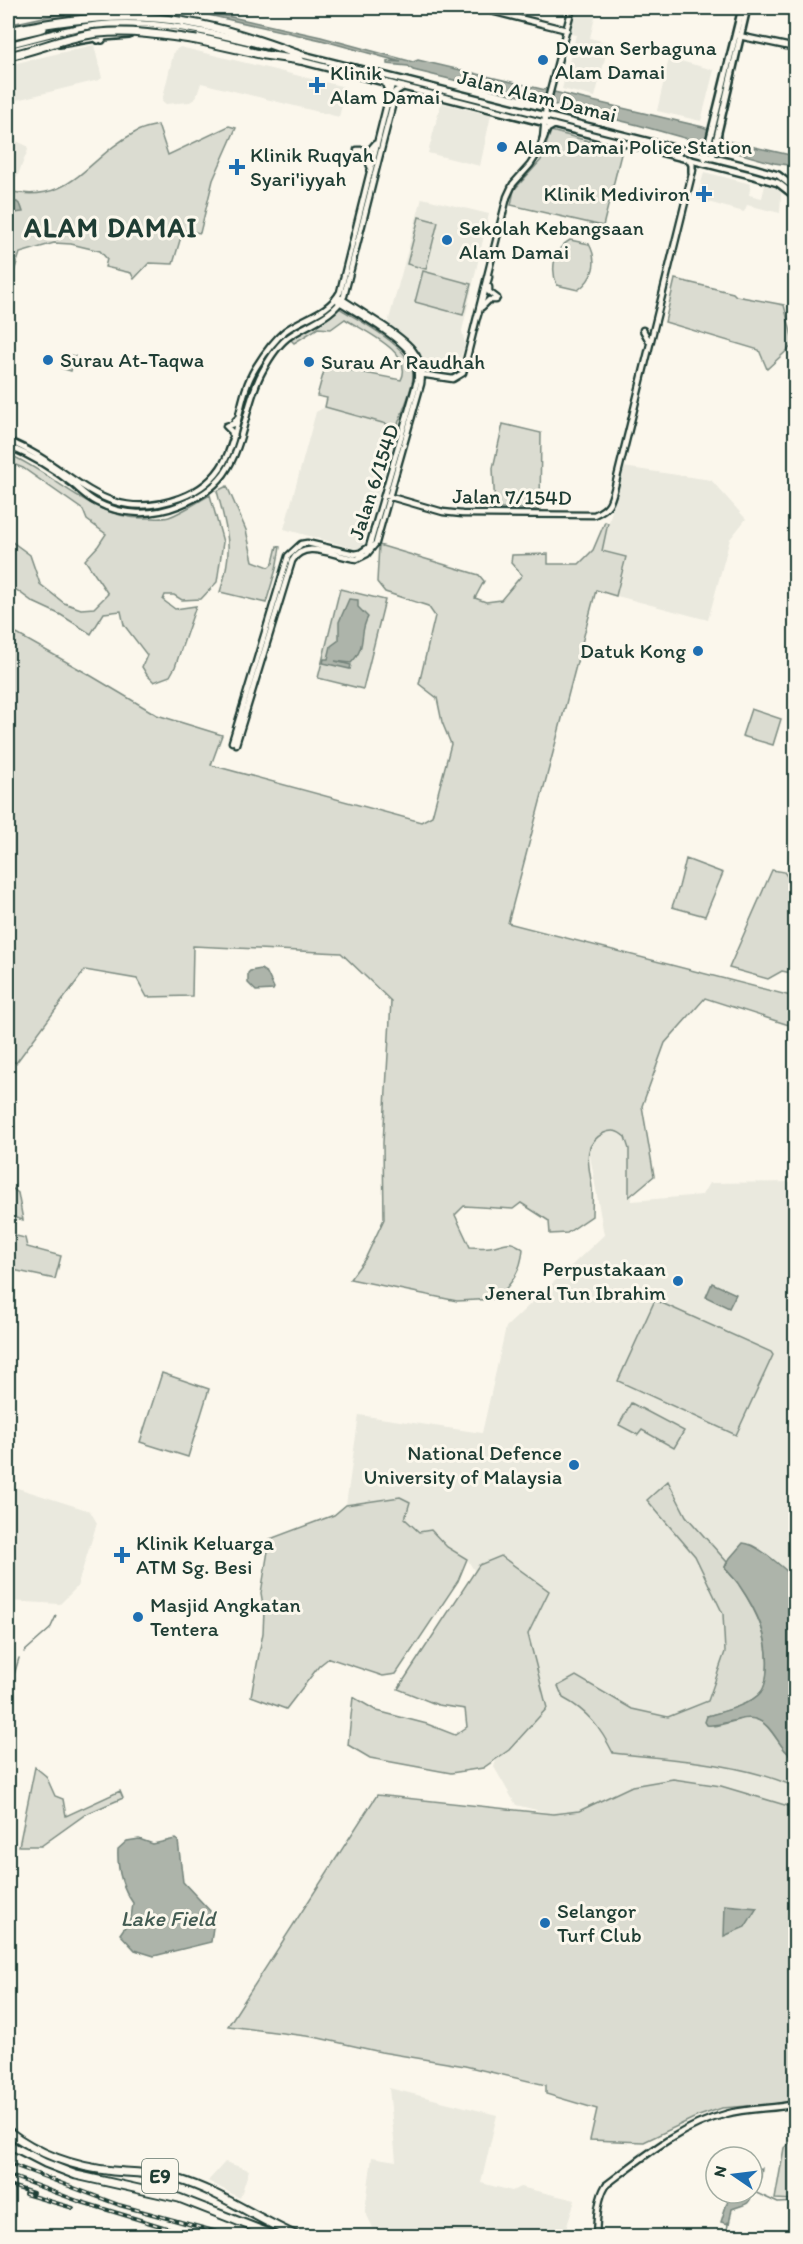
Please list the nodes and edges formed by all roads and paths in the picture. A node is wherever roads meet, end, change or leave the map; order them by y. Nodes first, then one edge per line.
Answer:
1 (479, 8) edge
2 (572, 8) edge
3 (742, 8) edge
4 (747, 8) edge
5 (59, 23) junction
6 (150, 29) junction
7 (567, 30) junction
8 (8, 31) edge
9 (8, 36) edge
10 (739, 36) junction
11 (43, 41) junction
12 (8, 45) edge
13 (795, 48) edge
14 (8, 51) edge
15 (8, 56) edge
16 (299, 57) junction
17 (395, 82) junction
18 (392, 93) junction
19 (544, 115) junction
20 (534, 120) junction
21 (544, 122) junction
22 (554, 125) junction
23 (543, 132) junction
24 (379, 136) junction
25 (543, 140) junction
26 (697, 153) junction
27 (709, 156) junction
28 (687, 158) junction
29 (703, 162) junction
30 (692, 172) junction
31 (369, 175) junction
32 (795, 189) edge
33 (795, 197) edge
34 (489, 269) junction
35 (489, 278) junction
36 (341, 300) junction
37 (481, 309) junction
38 (477, 318) junction
39 (654, 322) junction
40 (649, 341) junction
41 (422, 373) junction
42 (238, 418) junction
43 (403, 436) junction
44 (232, 439) junction
45 (8, 441) edge
46 (8, 446) edge
47 (389, 496) junction
48 (125, 505) junction
49 (124, 511) junction
50 (795, 2104) edge
51 (8, 2132) edge
52 (8, 2144) edge
53 (276, 2236) edge
54 (297, 2236) edge
55 (596, 2236) edge

1 - 7 street
2 - 7 street
3 - 10 main road
4 - 10 main road
5 - 8 highway
5 - 9 highway
5 - 16 highway
6 - 11 main road, Jalan Alam Damai
6 - 11 main road
6 - 16 main road, Jalan Alam Damai
7 - 19 street
10 - 13 street
10 - 27 main road
11 - 14 main road, Jalan Alam Damai
12 - 16 main road, Jalan Alam Damai
15 - 16 highway, bridge
16 - 17 main road, Jalan Alam Damai
17 - 18 main road
17 - 18 main road
17 - 19 main road, Jalan Alam Damai
17 - 20 main road, Jalan Alam Damai
18 - 24 street
18 - 36 street
19 - 21 street
19 - 26 main road, Jalan Alam Damai
20 - 21 main road, Jalan Alam Damai
20 - 23 main road
21 - 22 main road, Jalan Alam Damai
21 - 23 street
22 - 25 main road
22 - 28 main road, Jalan Alam Damai
23 - 25 street
24 - 31 street
24 - 31 street
25 - 34 street
26 - 27 main road, Jalan Alam Damai
26 - 29 street
27 - 29 main road
27 - 32 main road, Jalan Alam Damai
28 - 29 main road, Jalan Alam Damai
28 - 30 main road
29 - 30 main road
29 - 33 main road, Jalan Alam Damai
30 - 39 street
31 - 36 street
34 - 35 street
34 - 38 street
35 - 37 street
35 - 37 street
36 - 41 street
36 - 42 street
36 - 49 street
37 - 38 street
38 - 41 street
39 - 40 street
39 - 40 street
40 - 47 street, Jalan 7/154D
41 - 43 street, Jalan 6/154D
41 - 43 street, Jalan 6/154D
42 - 44 street
42 - 44 street
43 - 47 street, Jalan 6/154D
43 - 47 street, Jalan 6/154D
44 - 48 street
45 - 48 street
46 - 49 street
47 - 47 street, Jalan 6/154D
48 - 49 street
50 - 55 street
51 - 54 highway, E9
52 - 53 highway, E9

